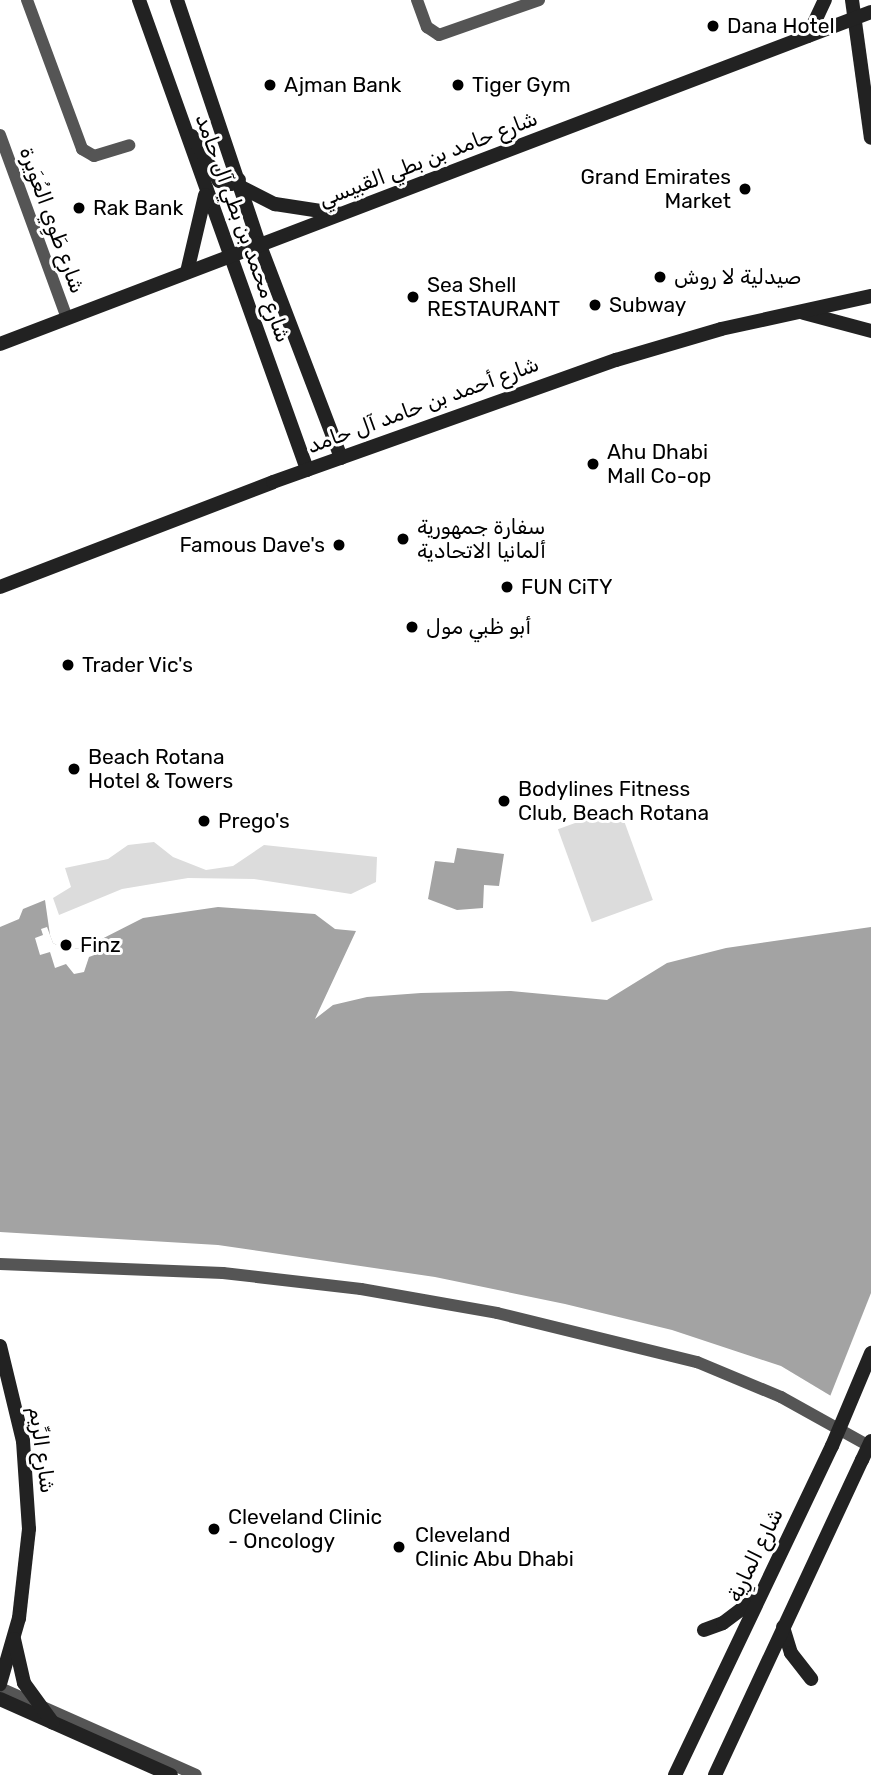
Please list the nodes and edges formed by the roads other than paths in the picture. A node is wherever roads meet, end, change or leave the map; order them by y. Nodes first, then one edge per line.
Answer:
1 (27, 0) edge
2 (139, 0) edge
3 (177, 0) edge
4 (417, 0) edge
5 (539, 0) edge
6 (825, 0) edge
7 (852, 0) edge
8 (871, 12) edge
9 (856, 18) junction
10 (808, 36) junction
11 (186, 130) junction
12 (0, 135) edge
13 (871, 138) edge
14 (129, 145) dead end
15 (3, 149) edge
16 (205, 183) junction
17 (240, 184) junction
18 (341, 215) junction
19 (259, 243) junction
20 (229, 256) junction
21 (187, 272) junction
22 (871, 296) edge
23 (796, 311) junction
24 (67, 318) junction
25 (871, 331) edge
26 (0, 344) edge
27 (341, 458) junction
28 (307, 470) junction
29 (0, 587) edge
30 (0, 1264) edge
31 (0, 1346) edge
32 (871, 1353) edge
33 (871, 1441) edge
34 (871, 1447) edge
35 (759, 1594) junction
36 (783, 1627) junction
37 (704, 1630) dead end
38 (14, 1639) junction
39 (811, 1679) dead end
40 (0, 1686) edge
41 (0, 1699) edge
42 (53, 1723) junction
43 (171, 1775) edge
44 (196, 1775) edge
45 (675, 1775) edge
46 (715, 1775) edge

1 - 14 street
2 - 11 main road, شارع محمد بن بطي آل حامد
3 - 17 main road, شارع محمد بن بطي آل حامد
4 - 5 street
6 - 10 main road
7 - 9 main road
8 - 9 main road, شارع حامد بن بطي القبيسي
9 - 10 main road, شارع حامد بن بطي القبيسي
9 - 13 main road
10 - 18 main road, شارع حامد بن بطي القبيسي
11 - 16 main road, شارع محمد بن بطي آل حامد
11 - 17 main road
12 - 15 street, شارع طَوِي العُوَيرة
15 - 24 street, شارع طَوِي العُوَيرة
16 - 20 main road, شارع محمد بن بطي آل حامد
16 - 21 main road
17 - 18 main road
17 - 19 main road, شارع محمد بن بطي آل حامد
18 - 19 main road, شارع حامد بن بطي القبيسي
19 - 20 main road, شارع حامد بن بطي القبيسي
19 - 27 main road, شارع محمد بن بطي آل حامد
20 - 21 main road, شارع حامد بن بطي القبيسي
20 - 28 main road, شارع محمد بن بطي آل حامد
21 - 24 main road, شارع حامد بن بطي القبيسي
22 - 23 main road, شارع أحمد بن حامد آل حامد
23 - 25 main road
23 - 27 main road, شارع أحمد بن حامد آل حامد
24 - 26 main road, شارع حامد بن بطي القبيسي
27 - 28 main road, شارع أحمد بن حامد آل حامد
28 - 29 main road, شارع أحمد بن حامد آل حامد
30 - 34 street
31 - 38 main road, شارع الرِّيم
32 - 35 main road, شارع المارِية, bridge
33 - 36 main road, bridge
35 - 37 main road
35 - 45 main road, شارع المارِية
36 - 39 main road
36 - 46 main road
38 - 40 main road, شارع الرِّيم
38 - 42 main road, bridge
40 - 44 street
41 - 42 main road
42 - 43 main road

